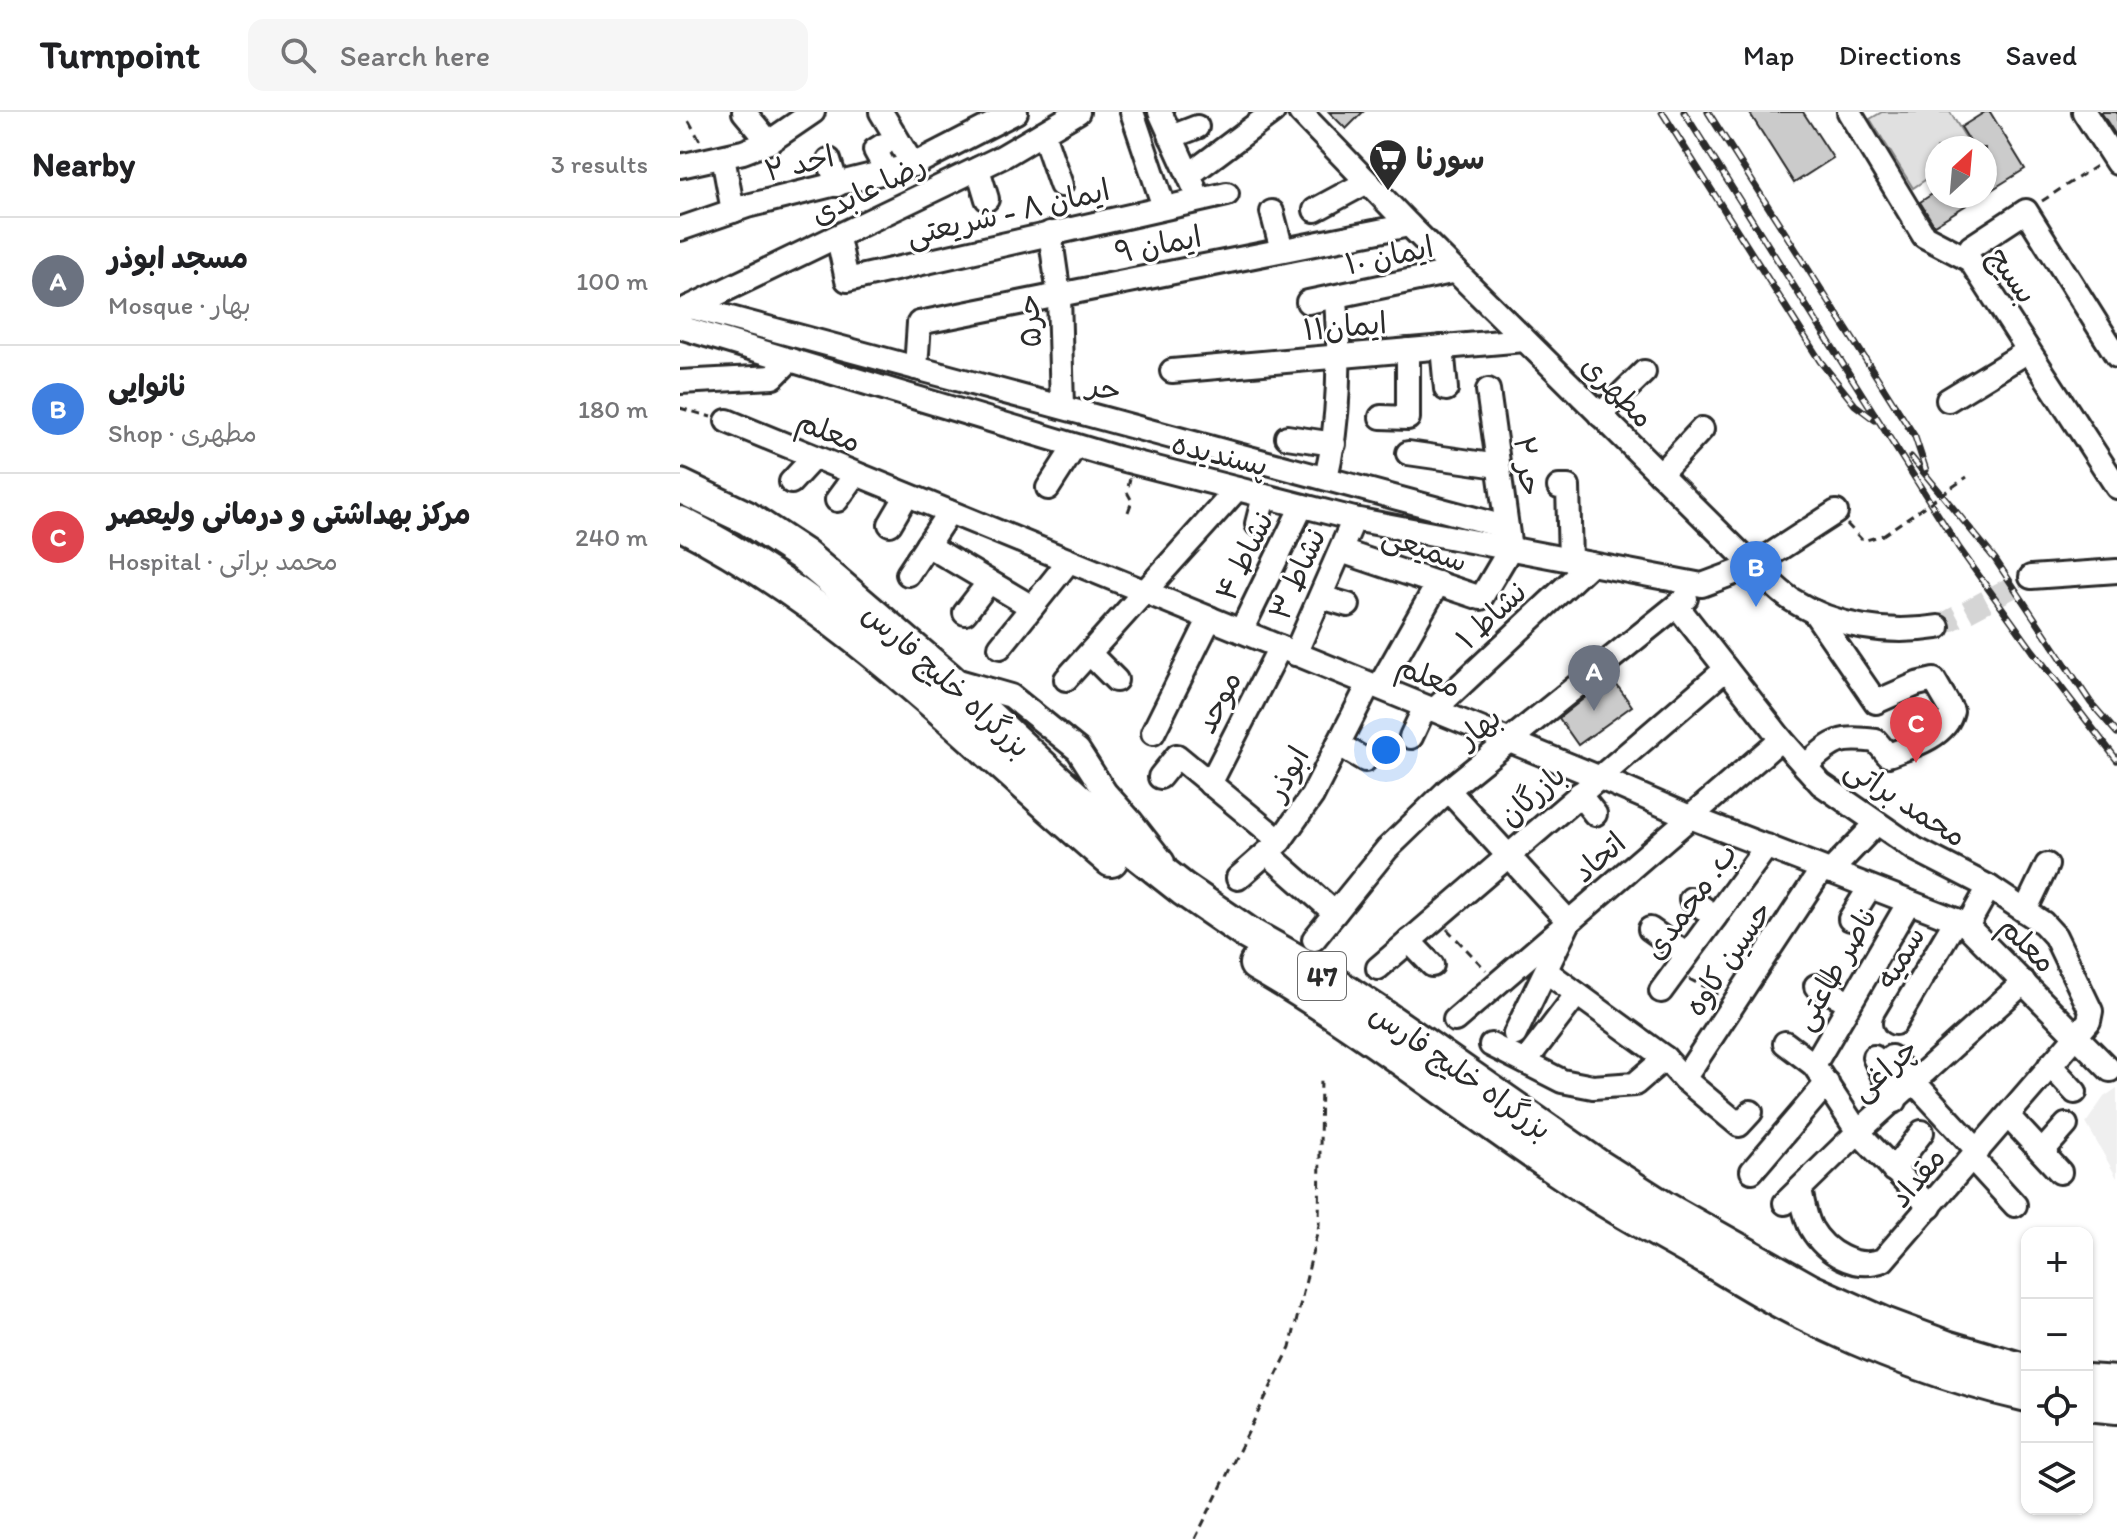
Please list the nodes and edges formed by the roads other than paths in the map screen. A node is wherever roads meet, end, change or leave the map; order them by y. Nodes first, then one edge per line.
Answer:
1 (744, 112) edge
2 (813, 112) edge
3 (881, 112) edge
4 (1016, 112) edge
5 (1078, 112) edge
6 (1132, 112) edge
7 (1160, 112) edge
8 (1273, 112) edge
9 (1300, 112) edge
10 (1849, 112) edge
11 (2084, 112) edge
12 (1197, 127) dead end
13 (1043, 133) junction
14 (1171, 137) junction
15 (769, 142) junction
16 (883, 145) dead end
17 (2115, 157) edge
18 (717, 159) junction
19 (829, 160) dead end
20 (913, 165) junction
21 (680, 166) edge
22 (978, 169) junction
23 (887, 172) junction
24 (1189, 175) junction
25 (1367, 182) junction
26 (837, 185) junction
27 (1061, 185) dead end
28 (1227, 194) dead end
29 (987, 199) dead end
30 (1199, 199) junction
31 (1164, 207) junction
32 (1315, 210) dead end
33 (733, 211) junction
34 (1272, 212) dead end
35 (1409, 225) junction
36 (680, 229) edge
37 (1050, 233) junction
38 (838, 238) junction
39 (1971, 247) dead end
40 (1282, 250) junction
41 (1456, 271) junction
42 (1059, 295) junction
43 (1336, 298) junction
44 (1308, 302) dead end
45 (685, 309) edge
46 (2108, 323) edge
47 (680, 327) edge
48 (1524, 340) junction
49 (1442, 347) junction
50 (1408, 350) junction
51 (2028, 351) junction
52 (1339, 356) junction
53 (2117, 356) edge
54 (790, 360) junction
55 (916, 368) junction
56 (1172, 371) dead end
57 (1644, 372) dead end
58 (680, 382) edge
59 (1446, 389) dead end
60 (1488, 390) dead end
61 (1948, 400) dead end
62 (1062, 407) junction
63 (1600, 415) junction
64 (1381, 417) dead end
65 (727, 421) road end
66 (1125, 424) junction
67 (1702, 429) dead end
68 (1287, 437) dead end
69 (1334, 444) junction
70 (1075, 446) junction
71 (1227, 452) junction
72 (1408, 453) dead end
73 (814, 457) junction
74 (1125, 460) junction
75 (1498, 466) junction
76 (856, 474) junction
77 (1660, 474) junction
78 (1326, 478) junction
79 (791, 482) dead end
80 (680, 486) edge
81 (1230, 487) junction
82 (1559, 487) dead end
83 (2117, 487) edge
84 (1048, 488) dead end
85 (907, 495) junction
86 (1264, 496) junction
87 (837, 500) dead end
88 (1302, 506) junction
89 (949, 512) junction
90 (1836, 512) road end
91 (1354, 519) junction
92 (680, 523) edge
93 (890, 524) dead end
94 (1257, 524) dead end
95 (1508, 538) junction
96 (927, 545) junction
97 (1341, 551) junction
98 (2117, 552) edge
99 (1069, 561) junction
100 (1580, 562) junction
101 (1753, 566) junction
102 (2106, 571) edge
103 (908, 574) dead end
104 (2031, 577) tunnel mouth
105 (989, 582) junction
106 (1438, 583) junction
107 (1702, 585) junction
108 (1146, 592) junction
109 (1321, 597) junction
110 (1348, 605) dead end
111 (1677, 606) junction
112 (1032, 607) junction
113 (1814, 612) junction
114 (965, 613) dead end
115 (1210, 618) junction
116 (1938, 627) tunnel mouth
117 (1241, 631) junction
118 (1000, 647) dead end
119 (1288, 650) junction
120 (1090, 654) junction
121 (1726, 669) junction
122 (1066, 679) dead end
123 (1116, 680) dead end
124 (1374, 686) junction
125 (1429, 708) junction
126 (1153, 733) dead end
127 (1411, 737) dead end
128 (1781, 739) junction
129 (1510, 741) junction
130 (1805, 766) junction
131 (1160, 777) dead end
132 (1598, 777) junction
133 (1210, 784) junction
134 (1448, 790) junction
135 (1579, 794) junction
136 (1595, 814) dead end
137 (1690, 817) junction
138 (1876, 824) junction
139 (1767, 846) junction
140 (1273, 847) junction
141 (1508, 855) junction
142 (2047, 865) dead end
143 (1826, 871) junction
144 (1238, 878) dead end
145 (1870, 887) junction
146 (1989, 887) junction
147 (1691, 899) dead end
148 (1909, 902) junction
149 (2025, 911) junction
150 (1335, 913) junction
151 (1715, 917) junction
152 (1850, 919) dead end
153 (1569, 922) junction
154 (1962, 923) junction
155 (1650, 929) dead end
156 (1314, 939) dead end
157 (1409, 941) junction
158 (1681, 964) junction
159 (1432, 965) dead end
160 (1378, 968) dead end
161 (1547, 972) junction
162 (2024, 982) junction
163 (1816, 986) dead end
164 (1661, 991) dead end
165 (1577, 994) junction
166 (1850, 1002) junction
167 (1455, 1020) dead end
168 (1895, 1023) dead end
169 (1515, 1034) dead end
170 (2076, 1035) junction
171 (1785, 1043) dead end
172 (1491, 1045) dead end
173 (1665, 1058) junction
174 (1525, 1062) junction
175 (2050, 1065) junction
176 (2110, 1070) dead end
177 (1820, 1074) junction
178 (1684, 1079) junction
179 (1915, 1083) junction
180 (2075, 1092) dead end
181 (1895, 1101) junction
182 (1751, 1112) dead end
183 (2008, 1116) junction
184 (2066, 1125) dead end
185 (1858, 1132) junction
186 (1922, 1132) dead end
187 (2042, 1152) junction
188 (1975, 1154) junction
189 (1893, 1170) junction
190 (1752, 1171) dead end
191 (2060, 1172) dead end
192 (1793, 1197) joint
193 (2015, 1205) dead end
194 (1930, 1207) junction
195 (2021, 1370) edge
196 (2093, 1381) edge
197 (2117, 1383) edge
198 (2021, 1394) edge
199 (2093, 1405) edge
200 (2117, 1407) edge

1 - 15 street
2 - 15 street
3 - 20 street
4 - 20 street, احد ۲
5 - 13 street, رضا عابدی
6 - 31 street
7 - 14 street
8 - 24 street
9 - 25 street, مطهری
10 - 51 street, بسیج
11 - 17 street
12 - 14 street
13 - 22 street, رضا عابدی
13 - 27 street
14 - 24 street
15 - 18 street
16 - 23 street
18 - 21 street
18 - 33 street
19 - 26 street
20 - 23 street, احد ۲
22 - 29 street
22 - 38 street, رضا عابدی
23 - 26 street, احد ۲
24 - 30 street
25 - 32 street
25 - 35 street, مطهری
26 - 33 street, احد ۲
28 - 30 street, ایمان ۸ - شریعتی
30 - 31 street, ایمان ۸ - شریعتی
31 - 37 street, ایمان ۸ - شریعتی
33 - 36 street, احد ۲
34 - 40 street
35 - 40 street, ایمان ۹
35 - 41 street, مطهری
37 - 38 street, ایمان ۸ - شریعتی
37 - 42 street, حر۵
38 - 45 street, رضا عابدی
39 - 46 street
40 - 42 street, ایمان ۹
41 - 43 street, ایمان ۱۰
41 - 48 street, مطهری
42 - 55 street, ایمان ۹
42 - 62 street, حر۵
43 - 44 street, ایمان ۱۰
43 - 52 street
45 - 55 street, حر
46 - 53 street
47 - 54 street, پسندیده
48 - 49 street, ایمان۱۱
48 - 63 street, مطهری
49 - 50 street, ایمان۱۱
49 - 59 street
50 - 52 street, ایمان۱۱
50 - 64 street
51 - 61 street
51 - 83 street, بسیج
52 - 56 street, ایمان۱۱
52 - 69 street
54 - 58 street
54 - 70 street, پسندیده
55 - 62 street, حر
57 - 63 street
60 - 75 street, حر ۲
62 - 66 street, حر
63 - 77 street, مطهری
65 - 73 street, معلم
66 - 71 street, حر
66 - 74 street
67 - 77 street
68 - 69 street
69 - 78 street
70 - 74 street, پسندیده
70 - 84 street
71 - 78 street, حر
71 - 81 street
72 - 75 street
73 - 76 street, معلم
73 - 79 street
74 - 81 street, پسندیده
75 - 95 street, حر ۲
76 - 85 street, معلم
76 - 87 street
77 - 101 street, مطهری
78 - 95 street, حر
80 - 195 highway, بزرگراه خلیج فارس / 47
81 - 86 street, پسندیده
81 - 108 street
82 - 100 street
85 - 89 street, معلم
85 - 93 street
86 - 88 street, پسندیده
86 - 94 street
88 - 91 street, پسندیده
88 - 117 street, نشاط ۴
89 - 96 street
89 - 99 street, معلم
90 - 101 street
91 - 95 street, پسندیده
91 - 97 street, نشاط ۳
92 - 198 highway, بزرگراه خلیج فارس / 47
95 - 100 street, پسندیده
95 - 106 street, سمیعی
96 - 103 street
96 - 105 street
97 - 106 street, سمیعی
97 - 109 street, نشاط ۳
98 - 102 street
99 - 108 street, معلم
99 - 112 street
100 - 107 street, پسندیده
100 - 125 street, نشاط ۱
101 - 107 street
101 - 113 street, مطهری
102 - 104 street
105 - 112 street
105 - 114 street
106 - 124 street, ابوذر
107 - 111 street, بهار
108 - 115 street, معلم
108 - 120 street
109 - 110 street
109 - 119 street, نشاط ۳
111 - 121 street, محمد براتی
111 - 129 street, بهار
112 - 118 street
113 - 116 street, مطهری
113 - 130 street
115 - 117 street, معلم
115 - 126 street
117 - 119 street, معلم
119 - 124 street, معلم
119 - 133 street, موحد
120 - 122 street
120 - 123 street
121 - 128 street, محمد براتی
121 - 132 street, بازرگان
124 - 125 street, معلم
124 - 140 street, ابوذر
125 - 127 street
125 - 129 street, معلم
128 - 130 street, محمد براتی
128 - 137 street, اتحاد
129 - 132 street, معلم
129 - 134 street, بهار
130 - 138 street, محمد براتی
131 - 133 street
132 - 135 street, بازرگان
132 - 137 street, معلم
133 - 140 street
134 - 141 street
134 - 150 street, بهار
135 - 136 street
135 - 141 street, بازرگان
137 - 139 street, معلم
137 - 153 street, اتحاد
138 - 143 street, حسین کاوه
138 - 146 street, محمد براتی
139 - 143 street, معلم
139 - 151 street, ب. محمدی
140 - 144 street, ابوذر
140 - 150 street
141 - 153 street
141 - 157 street, بازرگان
142 - 149 street
143 - 145 street, معلم
143 - 178 street, حسین کاوه
145 - 148 street, معلم
145 - 152 street
146 - 149 street, محمد براتی
146 - 154 street, سمیه
147 - 151 street
148 - 154 street, معلم
148 - 166 street, ناصر طاعتی
149 - 170 street, محمد براتی
150 - 156 street, بهار
151 - 158 street, ب. محمدی
153 - 161 street
153 - 167 street, اتحاد
154 - 162 street, معلم
154 - 168 street, سمیه
155 - 158 street
157 - 159 street
157 - 160 street, بازرگان
158 - 164 street, ب. محمدی
161 - 165 street
161 - 169 street
162 - 170 street, معلم
162 - 179 street, چراغی
163 - 166 street
165 - 173 street
165 - 174 street
166 - 177 street, ناصر طاعتی
170 - 175 street, مقداد
170 - 176 street, معلم
171 - 177 street
172 - 174 street
173 - 174 street
173 - 178 street
175 - 180 street
175 - 183 street, مقداد
177 - 185 street
177 - 190 street, ناصر طاعتی
178 - 182 street
179 - 181 street, چراغی
179 - 181 street
179 - 188 street
181 - 185 street, چراغی
183 - 187 street
183 - 188 street, مقداد
184 - 187 street
185 - 189 street
185 - 192 street, چراغی
186 - 189 street
187 - 191 street
188 - 193 street
188 - 194 street, مقداد
189 - 194 street
192 - 194 street, مقداد
196 - 197 highway
199 - 200 highway

